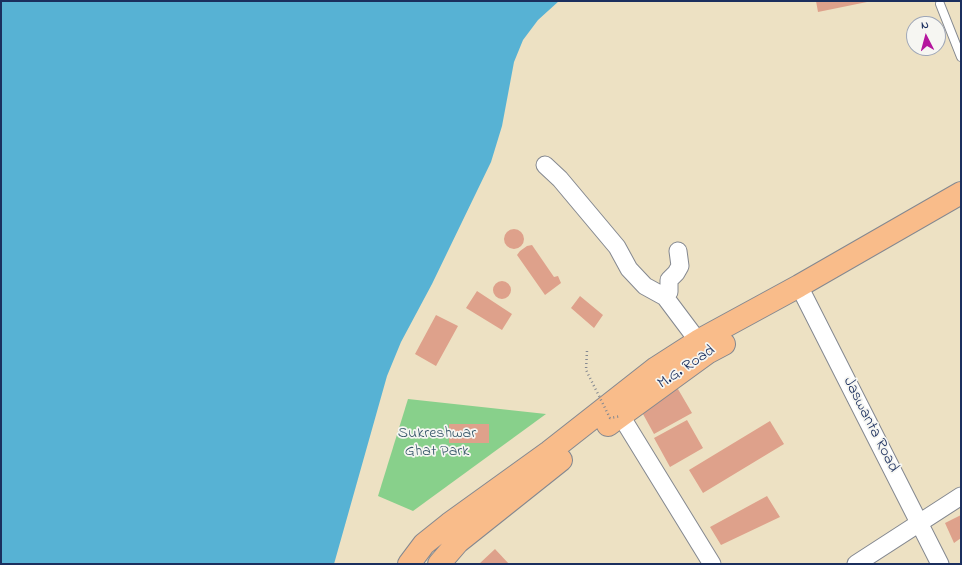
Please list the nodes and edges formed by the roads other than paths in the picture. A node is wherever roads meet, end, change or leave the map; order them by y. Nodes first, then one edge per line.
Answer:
1 (940, 4) dead end
2 (961, 57) edge
3 (545, 165) dead end
4 (961, 193) edge
5 (961, 209) edge
6 (678, 251) dead end
7 (802, 292) junction
8 (665, 297) junction
9 (698, 341) junction
10 (624, 413) junction
11 (961, 496) edge
12 (919, 522) junction
13 (409, 564) edge
14 (439, 564) edge
15 (712, 564) edge
16 (856, 564) edge
17 (940, 564) edge

1 - 2 lane
3 - 8 street
4 - 7 main road
5 - 7 main road, M.G. Road
6 - 8 street
7 - 9 main road
7 - 10 main road, M.G. Road
7 - 12 street, Jaswanta Road
8 - 9 street
9 - 13 main road
10 - 14 main road, M.G. Road
10 - 15 street
11 - 12 street
12 - 16 street
12 - 17 street, Jaswanta Road

